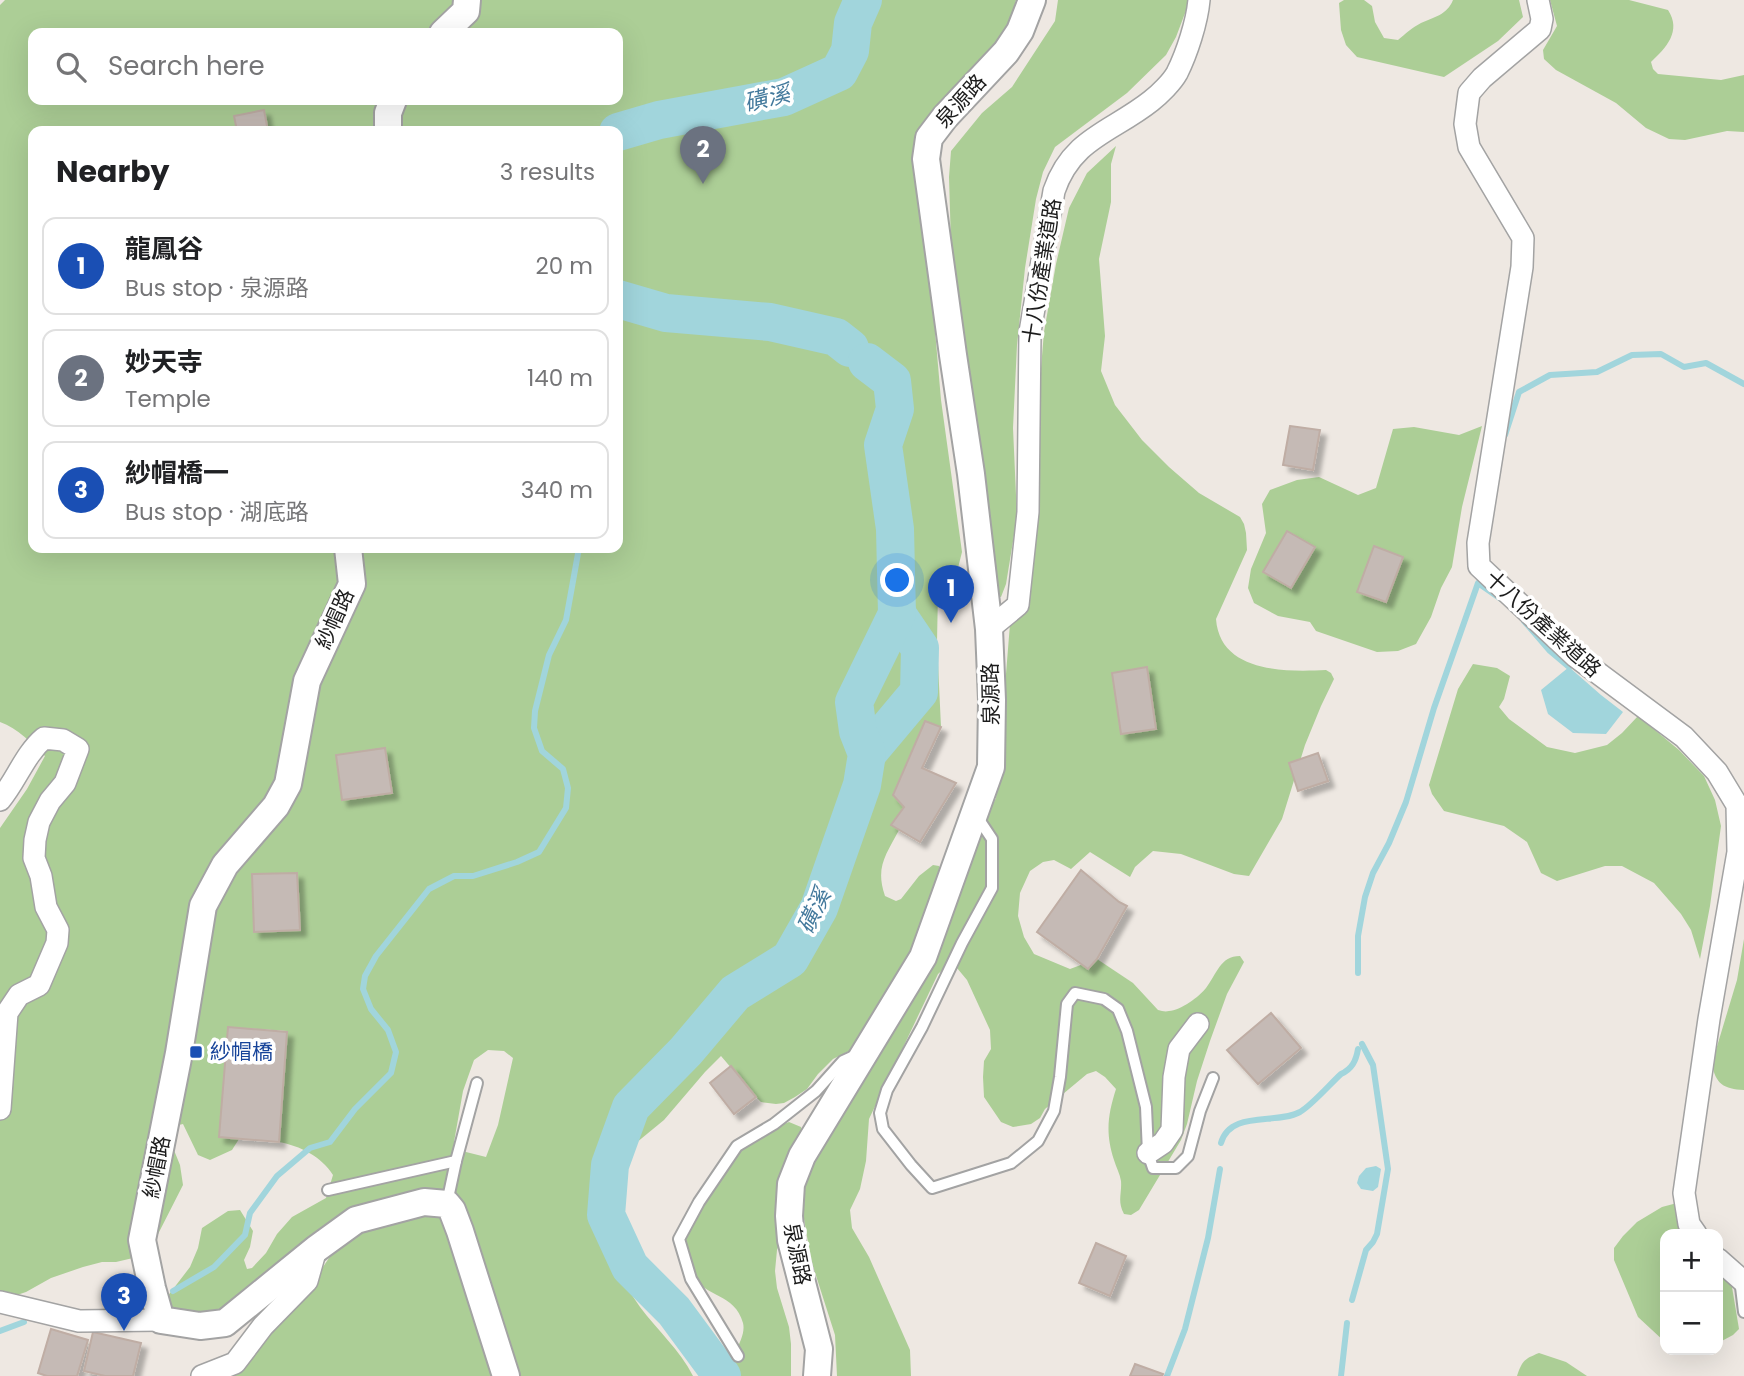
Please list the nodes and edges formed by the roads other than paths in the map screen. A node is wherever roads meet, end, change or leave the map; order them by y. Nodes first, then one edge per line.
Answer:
1 (467, 0) edge
2 (1032, 0) edge
3 (1199, 0) edge
4 (1538, 0) edge
5 (448, 28) edge
6 (391, 105) edge
7 (388, 126) edge
8 (349, 553) edge
9 (989, 629) junction
10 (0, 800) edge
11 (1741, 802) edge
12 (974, 812) junction
13 (1198, 1024) dead end
14 (865, 1051) junction
15 (1213, 1079) dead end
16 (477, 1083) dead end
17 (0, 1109) edge
18 (1148, 1153) junction
19 (456, 1161) junction
20 (328, 1190) dead end
21 (447, 1204) junction
22 (1692, 1229) edge
23 (316, 1249) junction
24 (1723, 1263) edge
25 (1742, 1280) edge
26 (0, 1302) edge
27 (1744, 1312) edge
28 (162, 1320) junction
29 (738, 1356) dead end
30 (202, 1376) edge
31 (506, 1376) edge
32 (817, 1376) edge

1 - 5 street
2 - 9 street, 泉源路
3 - 9 street, 十八份產業道路
4 - 11 street, 十八份產業道路
6 - 7 street
8 - 28 street, 紗帽路
9 - 12 street, 泉源路
10 - 17 street
11 - 22 street, 十八份產業道路
12 - 14 street, 泉源路
12 - 18 lane
13 - 18 street
14 - 29 lane
14 - 32 street, 泉源路
15 - 18 lane
16 - 19 lane
19 - 20 lane
19 - 21 lane
21 - 23 street
21 - 31 street
23 - 28 street
23 - 30 street
24 - 25 street
25 - 27 lane
26 - 28 street

